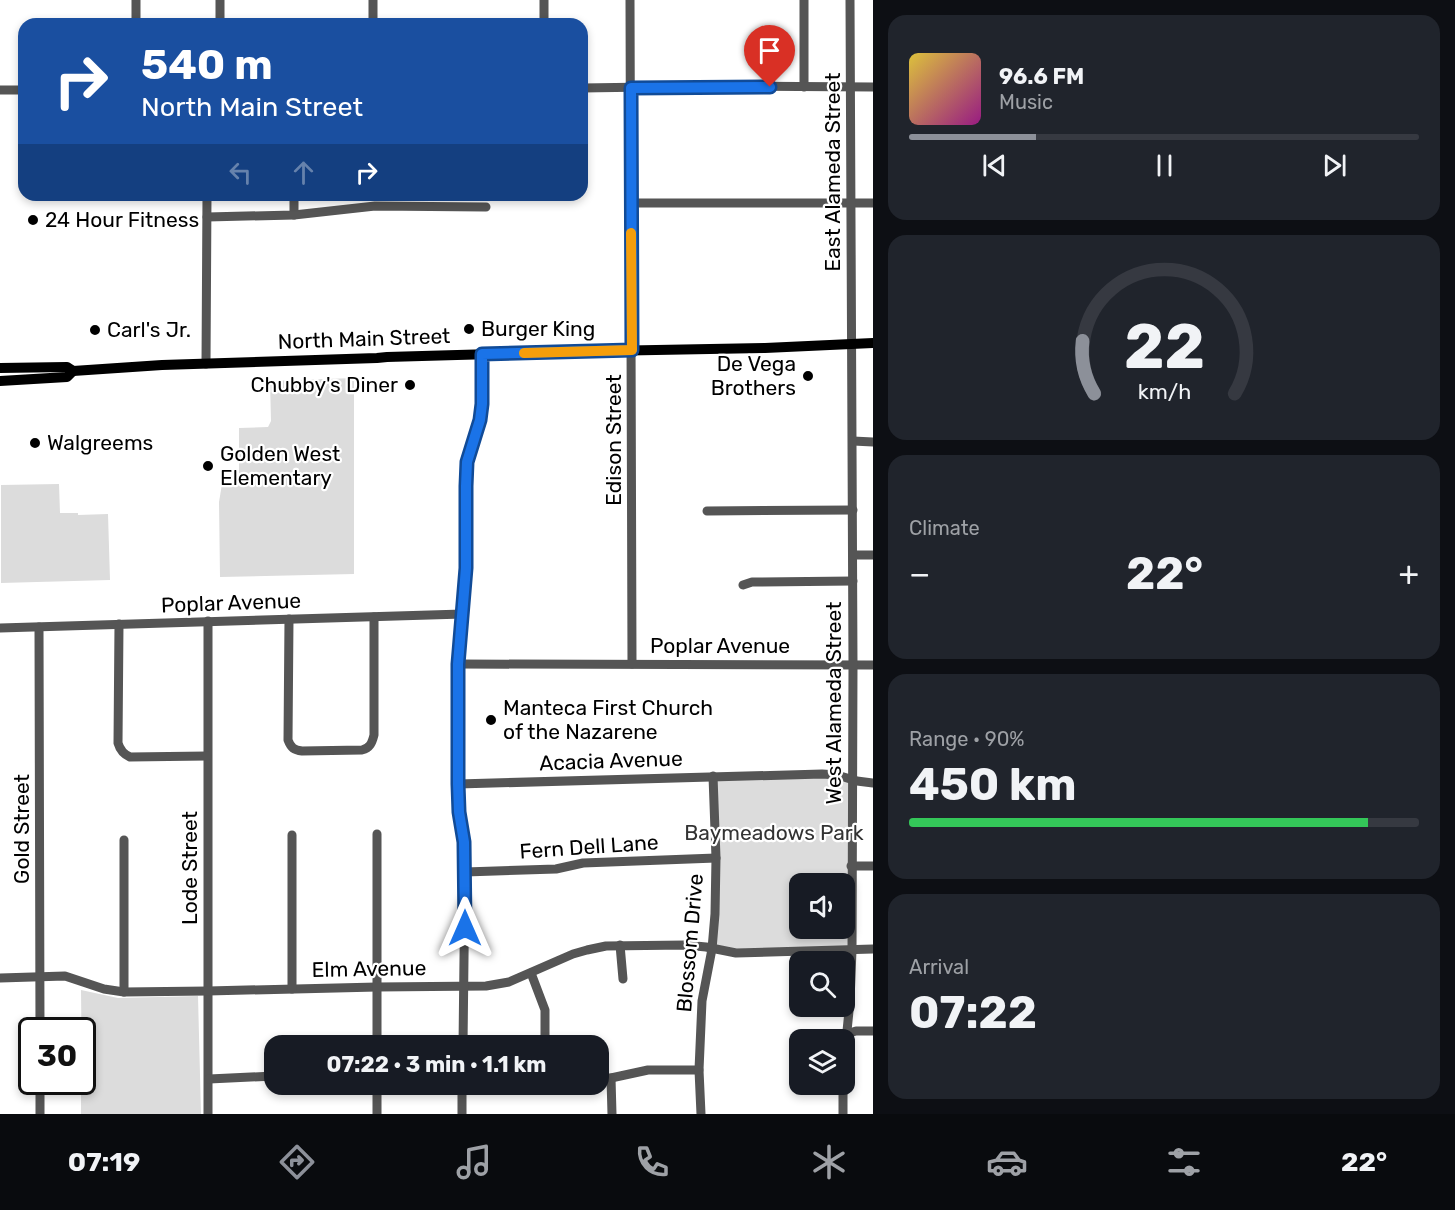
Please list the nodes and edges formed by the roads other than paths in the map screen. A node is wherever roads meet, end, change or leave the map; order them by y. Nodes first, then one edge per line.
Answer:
1 (136, 0) edge
2 (220, 0) edge
3 (373, 0) edge
4 (544, 0) edge
5 (630, 0) edge
6 (804, 0) edge
7 (850, 0) edge
8 (136, 18) edge
9 (220, 18) edge
10 (373, 18) edge
11 (544, 18) edge
12 (804, 87) junction
13 (873, 87) edge
14 (588, 88) edge
15 (631, 88) junction
16 (850, 88) junction
17 (0, 90) edge
18 (18, 90) edge
19 (207, 201) edge
20 (294, 201) edge
21 (375, 201) edge
22 (631, 203) junction
23 (851, 203) junction
24 (873, 203) edge
25 (375, 206) junction
26 (486, 207) dead end
27 (294, 215) junction
28 (207, 217) junction
29 (873, 343) edge
30 (852, 344) junction
31 (632, 350) junction
32 (482, 354) junction
33 (206, 364) junction
34 (0, 368) edge
35 (73, 371) junction
36 (0, 381) edge
37 (853, 441) junction
38 (873, 441) edge
39 (853, 510) junction
40 (707, 512) dead end
41 (853, 555) junction
42 (873, 555) edge
43 (853, 581) junction
44 (743, 585) dead end
45 (462, 614) junction
46 (374, 617) junction
47 (289, 619) junction
48 (208, 621) junction
49 (119, 624) junction
50 (39, 627) junction
51 (0, 628) edge
52 (458, 664) junction
53 (632, 664) junction
54 (853, 665) junction
55 (873, 665) edge
56 (207, 756) junction
57 (713, 776) junction
58 (852, 780) junction
59 (873, 783) edge
60 (458, 784) junction
61 (377, 834) dead end
62 (292, 836) dead end
63 (124, 840) dead end
64 (716, 858) junction
65 (851, 866) junction
66 (873, 866) edge
67 (465, 872) junction
68 (620, 945) junction
69 (712, 949) junction
70 (873, 949) edge
71 (852, 950) junction
72 (531, 973) junction
73 (41, 976) junction
74 (0, 978) edge
75 (623, 979) dead end
76 (463, 986) junction
77 (377, 987) junction
78 (292, 989) junction
79 (208, 991) junction
80 (124, 992) junction
81 (40, 1017) edge
82 (847, 1029) edge
83 (873, 1031) edge
84 (855, 1032) edge
85 (377, 1035) edge
86 (463, 1035) edge
87 (545, 1035) edge
88 (699, 1070) junction
89 (264, 1076) edge
90 (611, 1078) joint
91 (209, 1079) junction
92 (40, 1095) edge
93 (377, 1095) edge
94 (462, 1095) edge
95 (843, 1095) edge
96 (40, 1114) edge
97 (208, 1114) edge
98 (377, 1114) edge
99 (462, 1114) edge
100 (612, 1114) edge
101 (701, 1114) edge
102 (843, 1114) edge

1 - 8 street
2 - 9 street
3 - 10 street
4 - 11 street
5 - 15 street, Edison Street
6 - 12 street
7 - 16 street, East Alameda Street
12 - 15 street
12 - 16 street
13 - 16 street
14 - 15 street
15 - 22 street, Edison Street
16 - 23 street, East Alameda Street
17 - 18 street
19 - 28 street
20 - 27 street
21 - 25 street
22 - 23 street
22 - 31 street, Edison Street
23 - 24 street
23 - 30 street, East Alameda Street
25 - 26 street
25 - 27 street
27 - 28 street
28 - 33 street
29 - 30 main road, North Main Street
30 - 31 main road, North Main Street
30 - 37 street, West Alameda Street
31 - 32 main road, North Main Street
31 - 53 street, Edison Street
32 - 33 main road, North Main Street
32 - 45 street
33 - 35 main road, North Main Street
34 - 35 main road, North Main Street
35 - 36 main road, North Main Street
37 - 38 street
37 - 39 street, West Alameda Street
39 - 40 street
39 - 41 street, West Alameda Street
41 - 42 street
41 - 43 street, West Alameda Street
43 - 44 street
43 - 54 street, West Alameda Street
45 - 46 street, Poplar Avenue
45 - 52 street
46 - 47 street, Poplar Avenue
46 - 47 street
47 - 48 street, Poplar Avenue
48 - 49 street, Poplar Avenue
48 - 56 street, Lode Street
49 - 50 street, Poplar Avenue
49 - 56 street
50 - 51 street, Poplar Avenue
50 - 73 street, Gold Street
52 - 53 street, Poplar Avenue
52 - 60 street
53 - 54 street, Poplar Avenue
54 - 55 street, Poplar Avenue
54 - 58 street, West Alameda Street
56 - 79 street, Lode Street
57 - 58 street, Acacia Avenue
57 - 60 street, Acacia Avenue
57 - 64 street, Blossom Drive
58 - 59 street, Acacia Avenue
58 - 65 street, West Alameda Street
60 - 67 street
61 - 77 street
62 - 78 street
63 - 80 street
64 - 67 street, Fern Dell Lane
64 - 69 street, Blossom Drive
65 - 66 street
65 - 71 street, West Alameda Street
67 - 76 street
68 - 69 street, Elm Avenue
68 - 72 street, Elm Avenue
68 - 75 street
69 - 71 street, Elm Avenue
69 - 88 street, Blossom Drive
70 - 71 street, Elm Avenue
71 - 82 street, West Alameda Street
72 - 76 street, Elm Avenue
72 - 87 street
73 - 74 street, Elm Avenue
73 - 80 street, Elm Avenue
73 - 81 street, Gold Street
76 - 77 street, Elm Avenue
76 - 86 street
77 - 78 street, Elm Avenue
77 - 85 street
78 - 79 street, Elm Avenue
79 - 80 street, Elm Avenue
79 - 91 street, Lode Street
83 - 84 street
88 - 90 street
88 - 101 street, Blossom Drive
89 - 91 street
90 - 100 street
91 - 97 street, Lode Street
92 - 96 street
93 - 98 street
94 - 99 street
95 - 102 street

